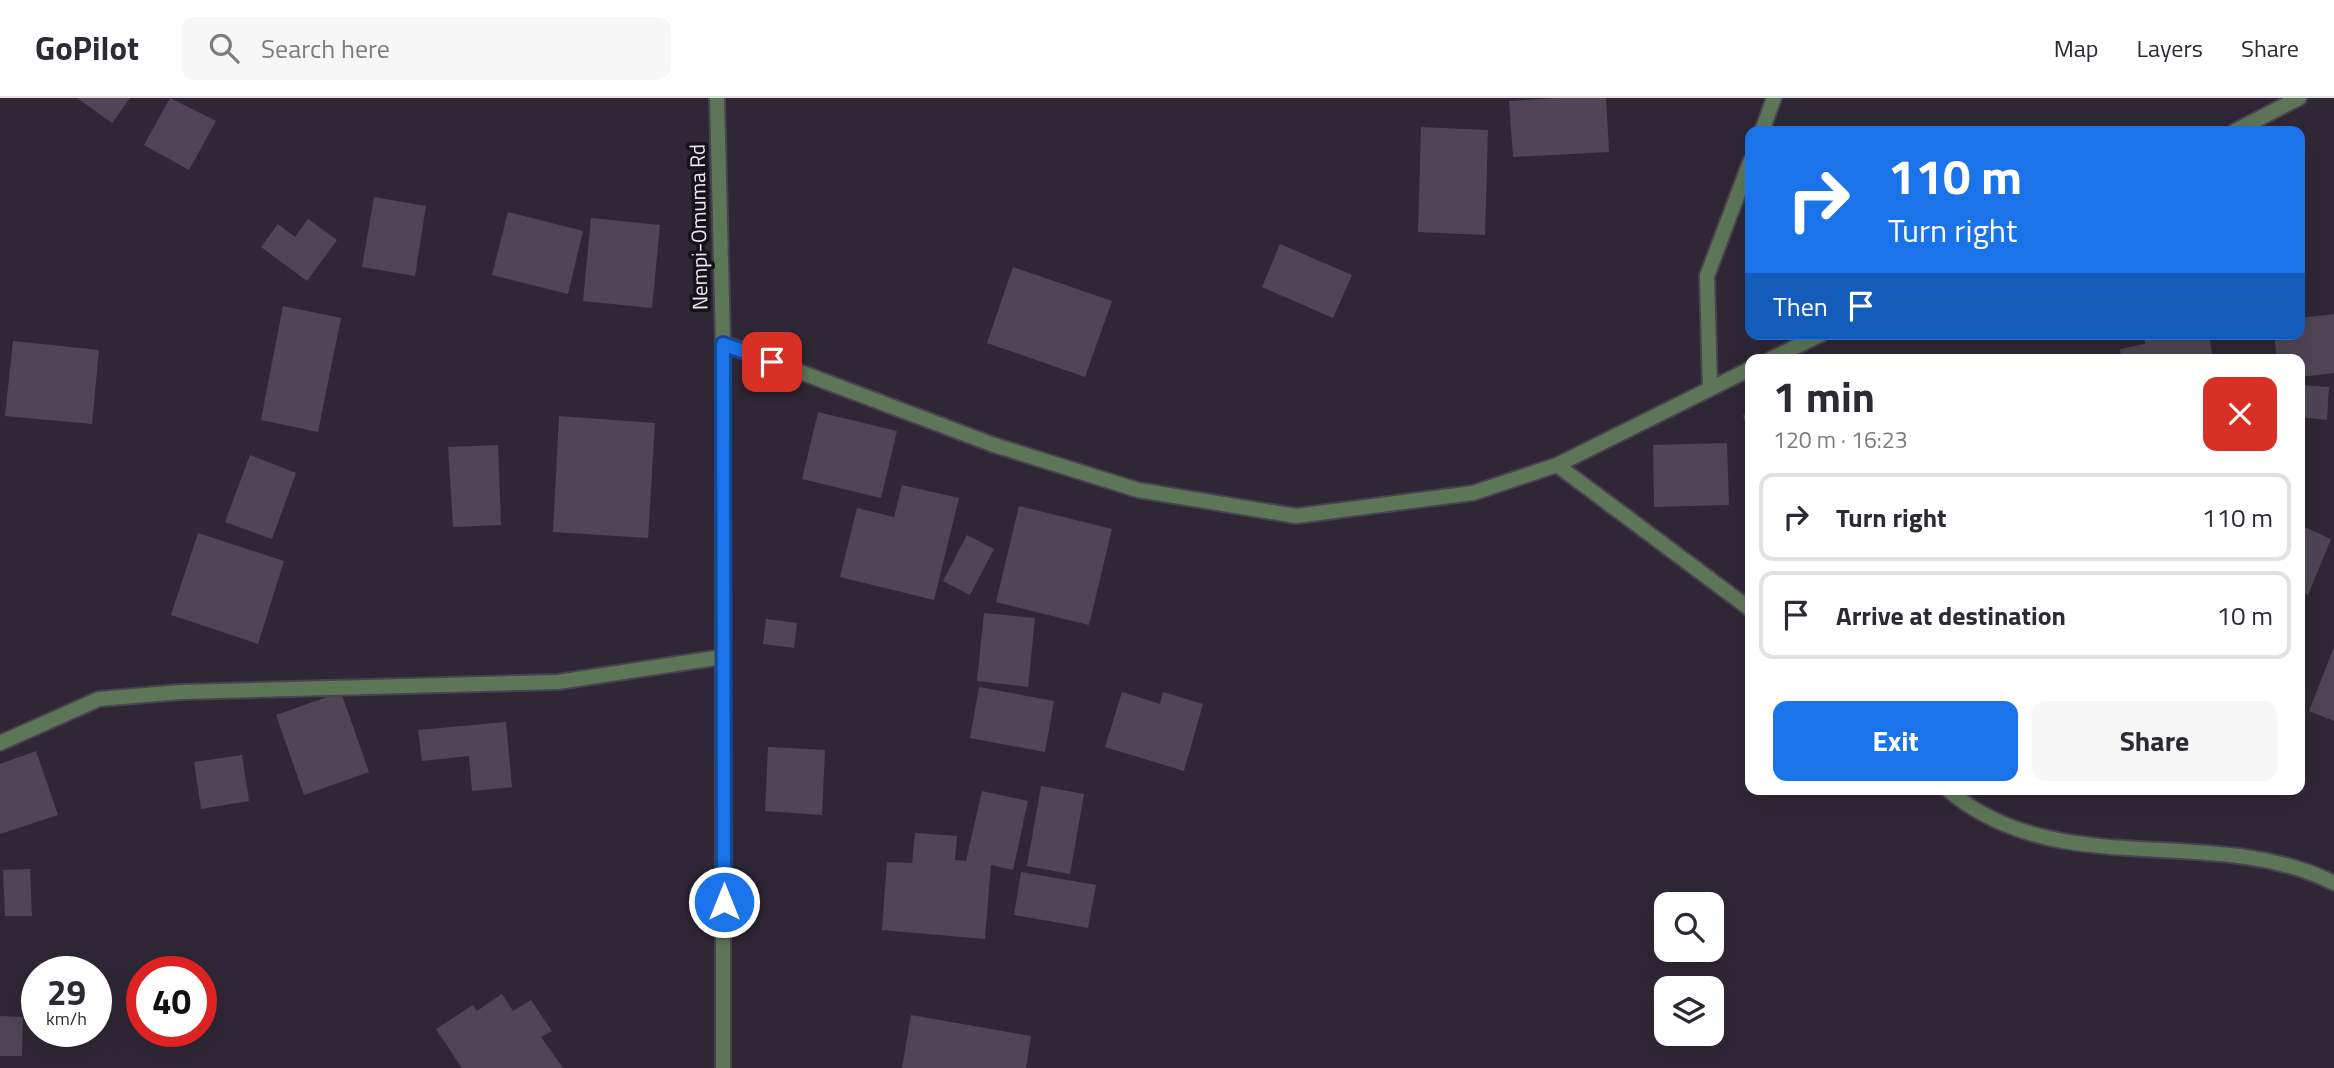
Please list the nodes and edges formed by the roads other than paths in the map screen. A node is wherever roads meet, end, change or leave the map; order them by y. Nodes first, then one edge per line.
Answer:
1 (717, 98) edge
2 (1774, 98) edge
3 (2299, 98) edge
4 (1764, 126) edge
5 (2245, 126) edge
6 (1745, 175) edge
7 (1810, 340) edge
8 (723, 344) junction
9 (1781, 354) edge
10 (1745, 371) edge
11 (1710, 388) junction
12 (1557, 466) junction
13 (1745, 604) edge
14 (723, 657) junction
15 (0, 743) edge
16 (1954, 795) edge
17 (2334, 883) edge
18 (723, 1068) edge

1 - 8 street, Nempi-Omuma Rd
2 - 4 street
3 - 5 street
6 - 11 street
7 - 9 street
8 - 12 street
8 - 14 street, Nempi-Omuma Rd
10 - 11 street
11 - 12 street
12 - 13 street
14 - 15 street
14 - 18 street, Nempi-Omuma Rd
16 - 17 street

